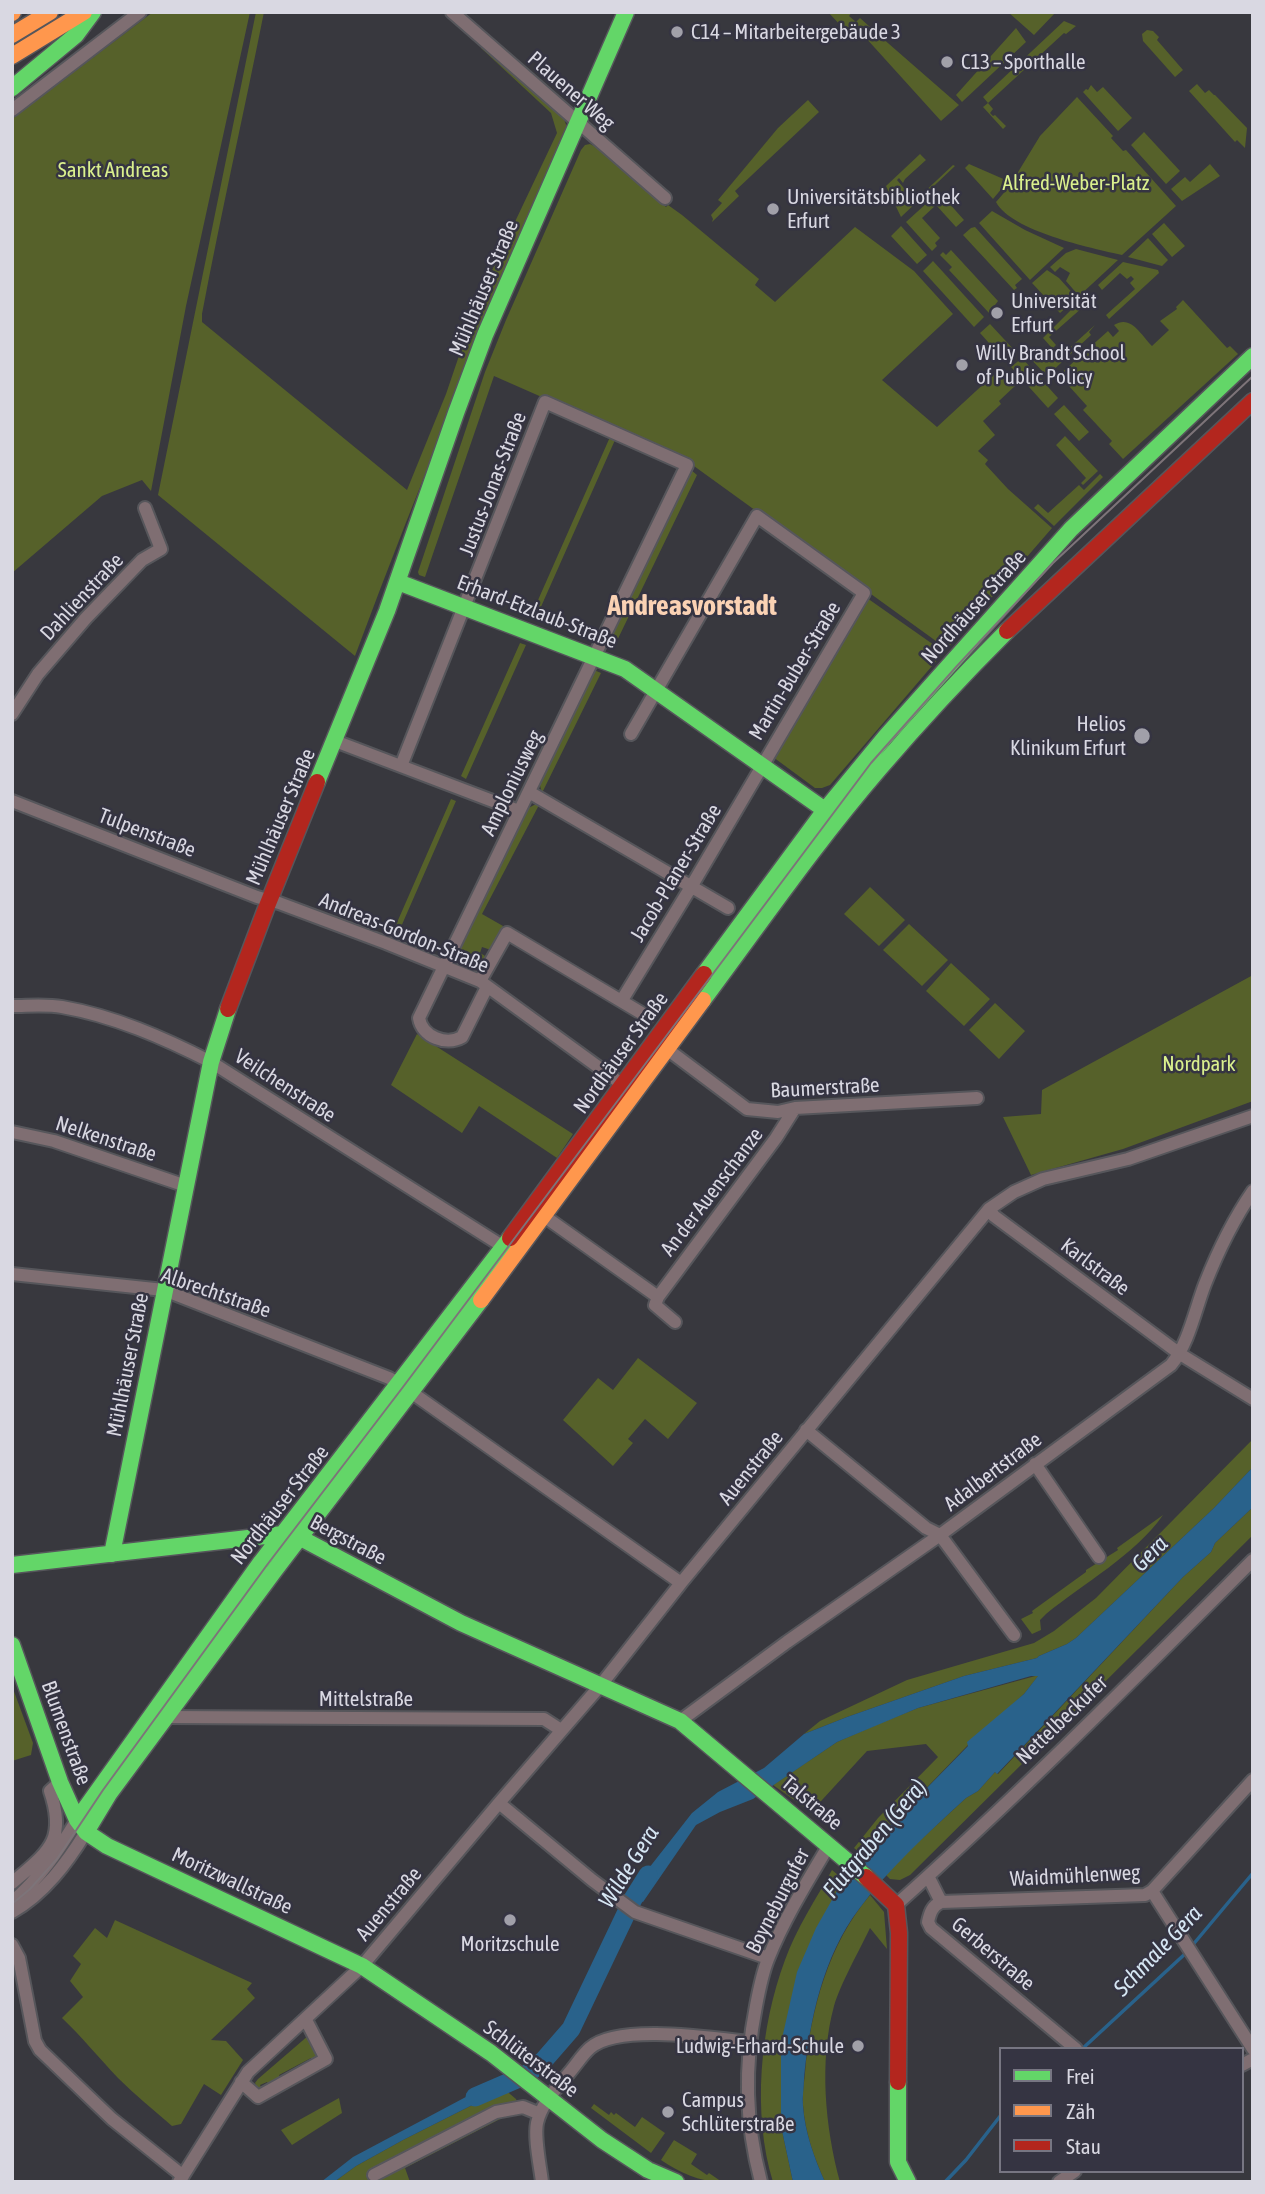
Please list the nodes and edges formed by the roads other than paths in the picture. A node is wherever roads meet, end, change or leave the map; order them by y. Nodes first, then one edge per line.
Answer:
1 (50, 12) edge
2 (83, 12) edge
3 (93, 12) edge
4 (140, 12) edge
5 (452, 12) edge
6 (626, 12) edge
7 (12, 36) edge
8 (12, 56) edge
9 (12, 88) edge
10 (12, 110) edge
11 (579, 124) junction
12 (665, 198) dead end
13 (1253, 356) edge
14 (1253, 401) edge
15 (687, 465) joint
16 (145, 508) dead end
17 (398, 582) junction
18 (466, 607) junction
19 (594, 656) junction
20 (658, 690) junction
21 (12, 714) edge
22 (631, 734) dead end
23 (335, 741) junction
24 (401, 766) junction
25 (762, 766) junction
26 (529, 792) junction
27 (12, 801) edge
28 (825, 810) junction
29 (519, 811) junction
30 (839, 820) junction
31 (691, 887) junction
32 (268, 901) junction
33 (728, 908) dead end
34 (445, 966) junction
35 (483, 984) junction
36 (622, 1000) junction
37 (12, 1006) edge
38 (648, 1017) dead end
39 (661, 1045) junction
40 (211, 1062) junction
41 (624, 1085) junction
42 (977, 1098) dead end
43 (795, 1108) junction
44 (1253, 1116) edge
45 (12, 1132) edge
46 (186, 1186) junction
47 (1253, 1191) edge
48 (989, 1209) junction
49 (544, 1216) junction
50 (509, 1250) junction
51 (12, 1274) edge
52 (164, 1290) junction
53 (658, 1297) junction
54 (675, 1322) dead end
55 (1180, 1354) junction
56 (404, 1387) junction
57 (1253, 1399) edge
58 (806, 1430) junction
59 (1035, 1464) junction
60 (283, 1534) junction
61 (940, 1535) junction
62 (300, 1536) junction
63 (112, 1553) junction
64 (1099, 1557) dead end
65 (1252, 1564) edge
66 (12, 1565) edge
67 (681, 1583) junction
68 (1014, 1636) dead end
69 (12, 1645) edge
70 (600, 1686) junction
71 (167, 1717) junction
72 (680, 1721) junction
73 (561, 1730) junction
74 (1253, 1780) edge
75 (60, 1782) junction
76 (499, 1803) junction
77 (81, 1826) junction
78 (829, 1845) junction
79 (928, 1876) junction
80 (12, 1883) edge
81 (1152, 1891) junction
82 (12, 1902) edge
83 (940, 1902) junction
84 (896, 1905) junction
85 (12, 1912) edge
86 (12, 1945) edge
87 (768, 1958) junction
88 (362, 1966) junction
89 (306, 2020) junction
90 (749, 2042) junction
91 (1074, 2047) edge
92 (1253, 2049) edge
93 (241, 2082) junction
94 (549, 2098) junction
95 (540, 2114) junction
96 (374, 2175) dead end
97 (181, 2179) edge
98 (542, 2182) edge
99 (676, 2182) edge
100 (761, 2182) edge
101 (908, 2182) edge

1 - 7 main road
2 - 8 main road
3 - 9 main road
4 - 10 street
5 - 11 street, Plauener Weg
6 - 11 main road, Mühlhäuser Straße
11 - 12 street, Plauener Weg
11 - 17 main road, Mühlhäuser Straße
13 - 28 main road, Nordhäuser Straße
14 - 30 main road, Nordhäuser Straße
15 - 18 street, Justus-Jonas-Straße
15 - 19 street, Amploniusweg
16 - 21 street, Dahlienstraße
17 - 18 main road, Erhard-Etzlaub-Straße
17 - 23 main road, Mühlhäuser Straße
18 - 19 main road, Erhard-Etzlaub-Straße
18 - 24 street
19 - 20 main road, Erhard-Etzlaub-Straße
19 - 26 street, Amploniusweg
20 - 22 street
20 - 25 main road, Erhard-Etzlaub-Straße
20 - 25 street, Martin-Buber-Straße
23 - 24 street
23 - 32 main road, Mühlhäuser Straße
24 - 29 street
25 - 28 main road, Erhard-Etzlaub-Straße
25 - 31 street, Jacob-Planer-Straße
26 - 29 street, Amploniusweg
26 - 31 street
27 - 32 street, Tulpenstraße
28 - 30 main road, Erhard-Etzlaub-Straße
28 - 39 main road, Nordhäuser Straße
29 - 34 street, Amploniusweg
30 - 39 main road, Nordhäuser Straße
31 - 33 street
31 - 36 street, Jacob-Planer-Straße
32 - 34 street, Andreas-Gordon-Straße
32 - 40 main road, Mühlhäuser Straße
34 - 35 street, Andreas-Gordon-Straße
34 - 35 street, Amploniusweg
35 - 36 street
35 - 41 street, Andreas-Gordon-Straße
36 - 38 street
37 - 40 street, Veilchenstraße
39 - 41 main road, Nordhäuser Straße
39 - 43 street, Baumerstraße
39 - 49 main road, Nordhäuser Straße
40 - 46 main road, Mühlhäuser Straße
40 - 50 street, Veilchenstraße
41 - 50 main road, Nordhäuser Straße
42 - 43 street, Baumerstraße
43 - 53 street, An der Auenschanze
44 - 48 street, Auenstraße
45 - 46 street, Nelkenstraße
46 - 52 main road, Mühlhäuser Straße
47 - 55 street, Adalbertstraße
48 - 55 street, Karlstraße
48 - 58 street, Auenstraße
49 - 50 main road, Nordhäuser Straße
49 - 53 street
50 - 56 main road, Nordhäuser Straße
51 - 52 street, Albrechtstraße
52 - 56 street, Albrechtstraße
52 - 63 main road, Mühlhäuser Straße
53 - 54 street
55 - 57 street, Karlstraße
55 - 59 street, Adalbertstraße
56 - 60 main road, Nordhäuser Straße
56 - 62 main road, Nordhäuser Straße
56 - 67 street, Albrechtstraße
58 - 61 street
58 - 67 street, Auenstraße
59 - 61 street, Adalbertstraße
59 - 64 street
60 - 62 main road, Bergstraße
60 - 63 main road, Bergstraße
60 - 77 main road, Nordhäuser Straße
61 - 68 street
61 - 72 street, Adalbertstraße
62 - 70 main road, Bergstraße
62 - 71 main road, Nordhäuser Straße
63 - 66 main road, Bergstraße
65 - 79 street, Nettelbeckufer
67 - 70 street, Auenstraße
69 - 75 main road, Blumenstraße
70 - 72 main road, Talstraße
70 - 73 street, Auenstraße
71 - 73 street, Mittelstraße
71 - 77 main road, Nordhäuser Straße
72 - 78 main road, Talstraße
73 - 76 street, Auenstraße
74 - 81 street
75 - 77 main road, Blumenstraße
75 - 80 street
76 - 87 street
76 - 88 street, Auenstraße
77 - 82 street
77 - 85 street
77 - 88 main road, Moritzwallstraße
78 - 84 main road, Talstraße
78 - 87 street, Boyneburgufer
79 - 83 street, Gerberstraße
79 - 84 street, Nettelbeckufer
81 - 83 street, Waidmühlenweg
81 - 92 street, Waidmühlenweg
83 - 91 street, Gerberstraße
84 - 101 main road
86 - 97 street
87 - 90 street, Boyneburgufer
88 - 89 street, Auenstraße
88 - 94 main road, Schlüterstraße
89 - 93 street, Auenstraße
89 - 93 street
90 - 94 street
90 - 100 street, Boyneburgufer
93 - 97 street, Auenstraße
94 - 95 street
94 - 99 main road, Schlüterstraße
95 - 96 street, Schlüterstraße
95 - 98 street

